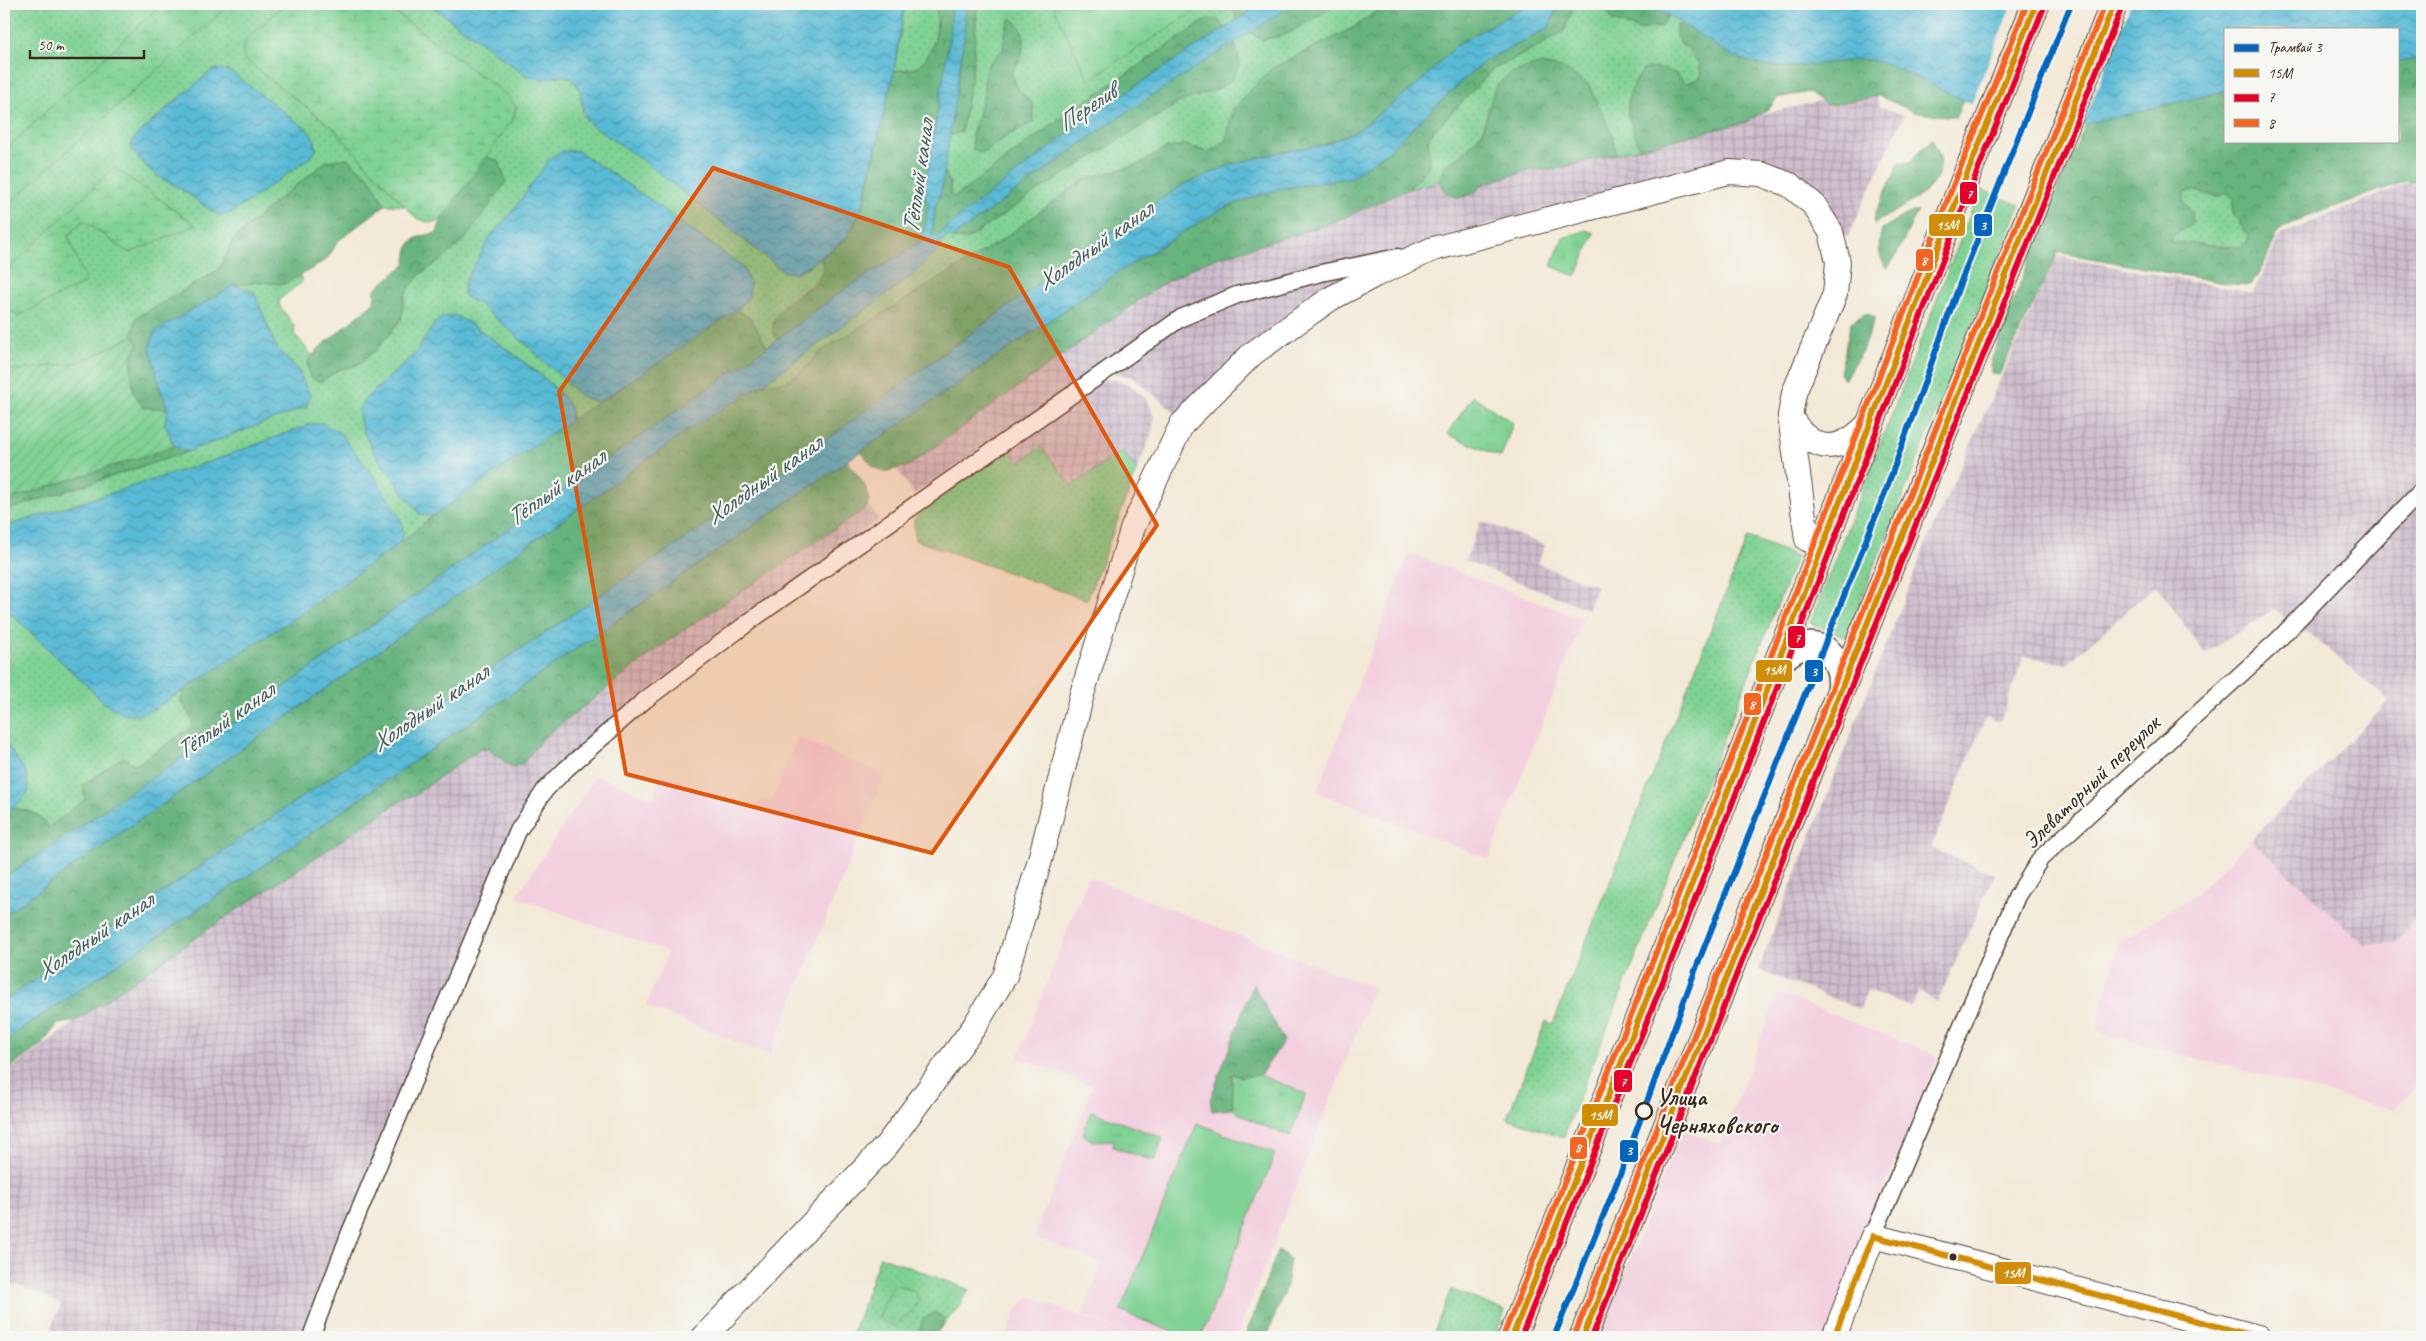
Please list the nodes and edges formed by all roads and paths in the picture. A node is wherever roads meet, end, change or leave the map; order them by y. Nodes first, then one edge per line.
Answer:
1 (2036, 4) edge
2 (2114, 4) edge
3 (1433, 249) junction
4 (1790, 416) junction
5 (1871, 421) junction
6 (2422, 490) edge
7 (1816, 542) junction
8 (1780, 662) junction
9 (1841, 686) junction
10 (1873, 1236) junction
11 (311, 1337) edge
12 (704, 1337) edge
13 (1512, 1337) edge
14 (1583, 1337) edge
15 (1834, 1337) edge
16 (2258, 1337) edge

1 - 5 main road
2 - 9 main road
3 - 4 street
3 - 11 street
3 - 12 street
4 - 5 street
4 - 7 street
5 - 7 main road
6 - 10 street, Элеваторный переулок
7 - 8 main road
8 - 9 main road
8 - 13 main road
9 - 14 main road
10 - 15 street
10 - 16 street

